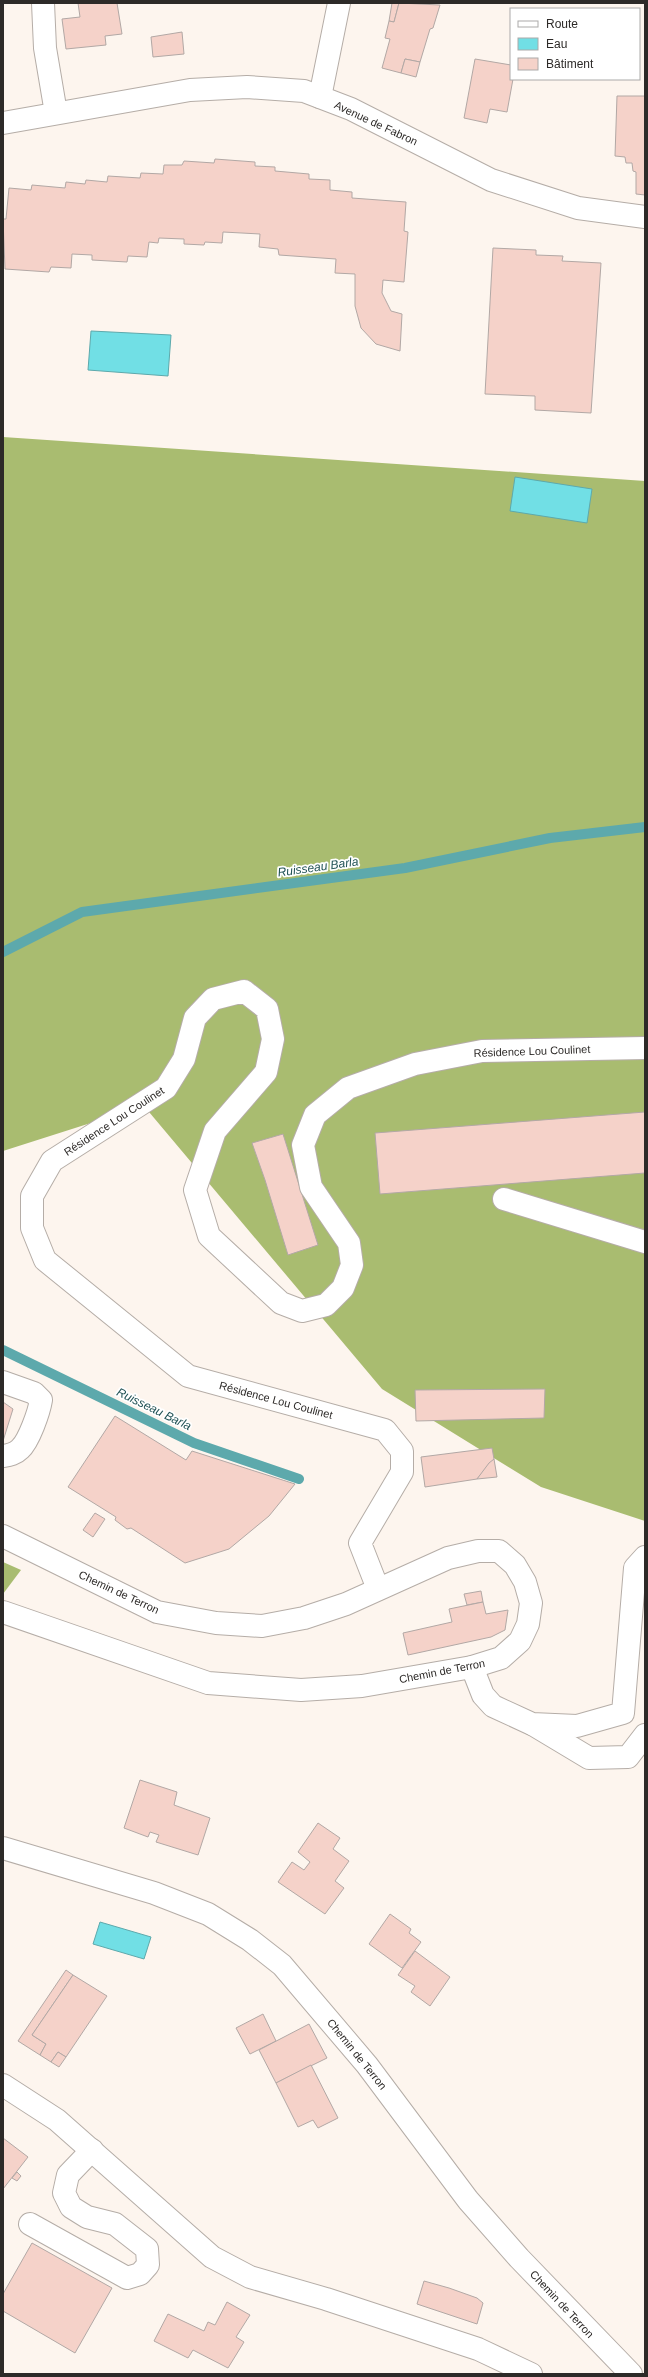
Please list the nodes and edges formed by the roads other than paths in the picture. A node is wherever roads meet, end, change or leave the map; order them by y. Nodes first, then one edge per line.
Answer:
1 (43, 3) edge
2 (339, 3) edge
3 (320, 97) junction
4 (56, 113) junction
5 (3, 123) edge
6 (645, 217) edge
7 (645, 1048) edge
8 (504, 1199) dead end
9 (645, 1242) edge
10 (3, 1382) edge
11 (3, 1456) edge
12 (3, 1536) edge
13 (645, 1557) edge
14 (378, 1589) junction
15 (3, 1612) edge
16 (472, 1667) junction
17 (532, 1724) junction
18 (645, 1735) edge
19 (3, 1848) edge
20 (3, 2085) edge
21 (92, 2150) junction
22 (30, 2224) dead end
23 (530, 2374) edge
24 (631, 2374) edge

1 - 4 street
2 - 3 street
3 - 4 street, Avenue de Fabron
3 - 6 street, Avenue de Fabron
4 - 5 street, Avenue de Fabron
7 - 14 street, Résidence Lou Coulinet
8 - 9 street
10 - 11 street
12 - 14 street, Chemin de Terron
13 - 17 street
14 - 16 street, Chemin de Terron
15 - 16 street, Chemin de Terron
16 - 17 street
17 - 18 street
19 - 24 street, Chemin de Terron
20 - 21 street
21 - 22 street
21 - 23 street

